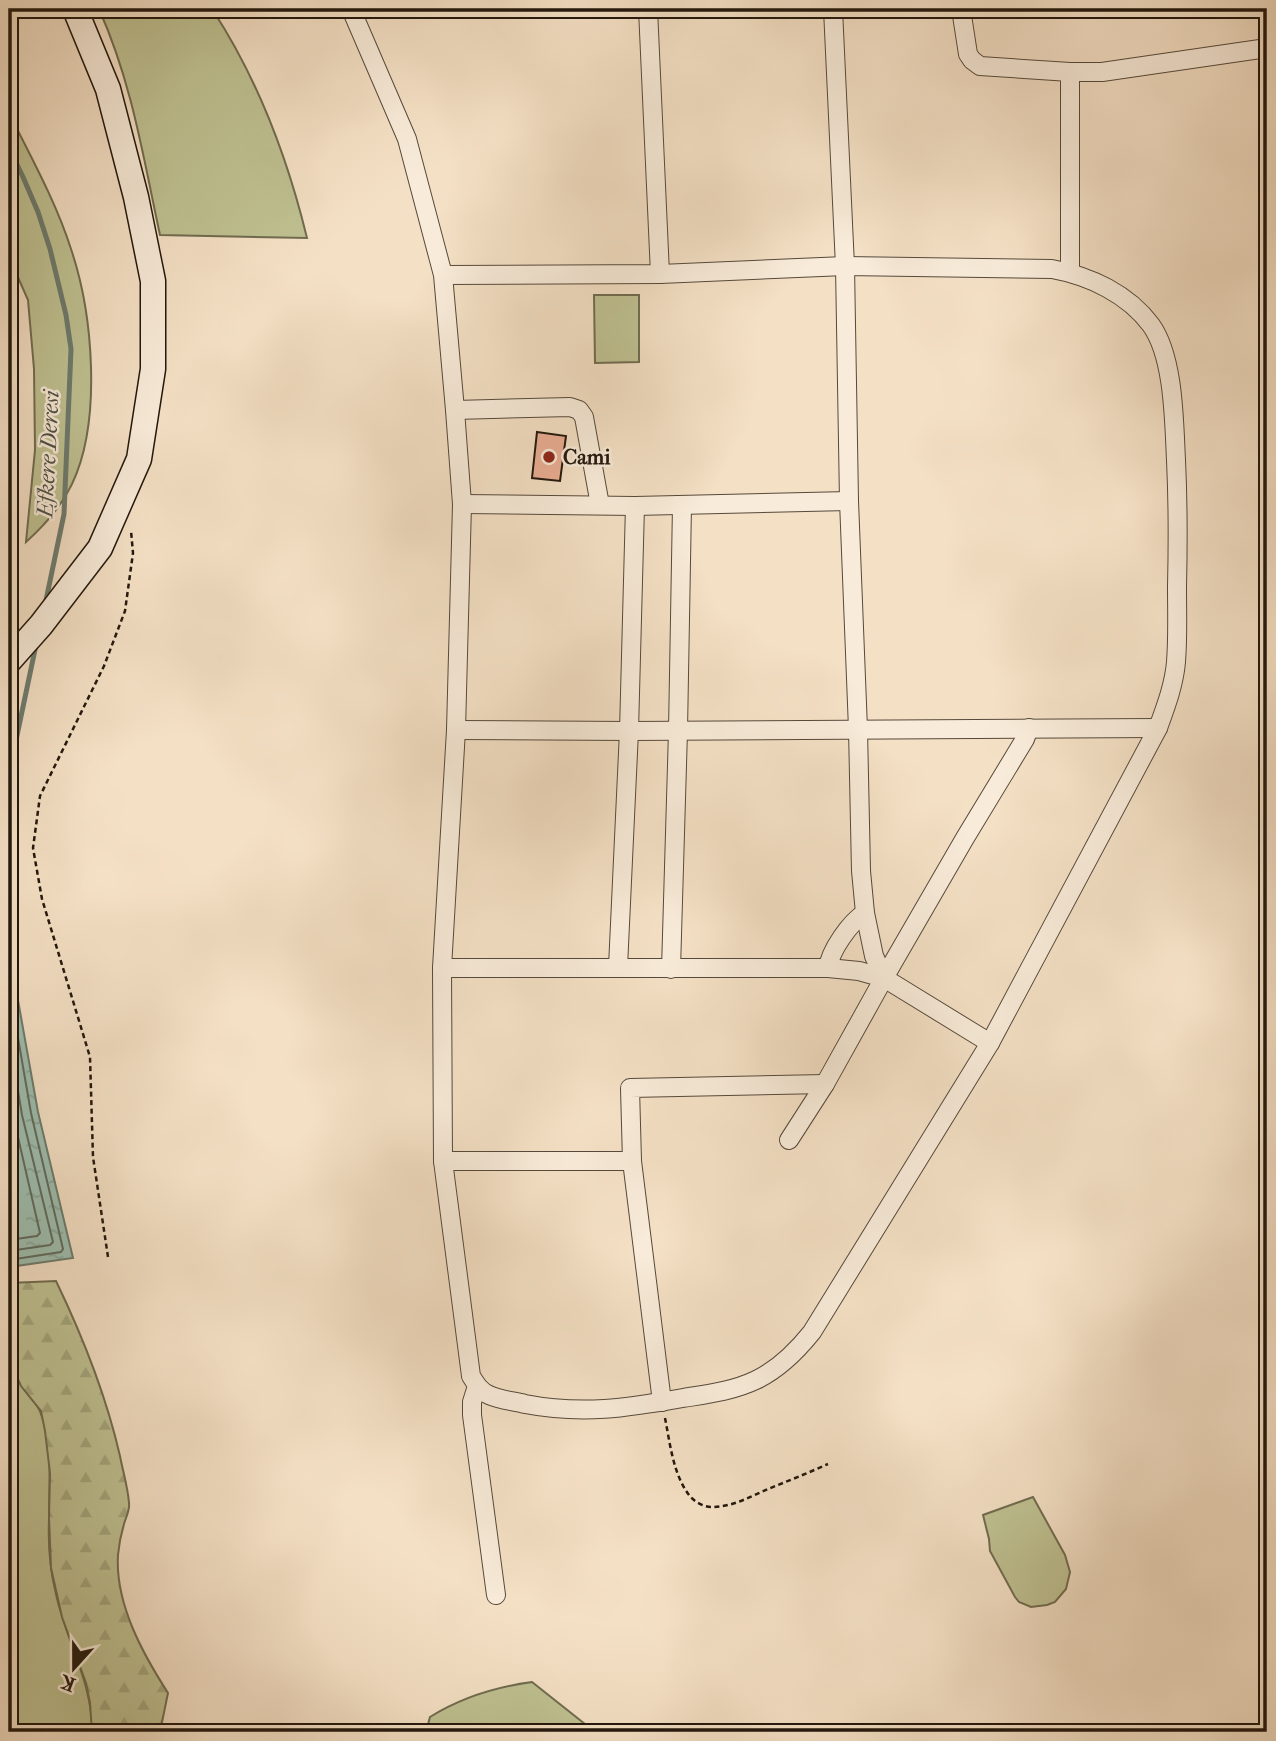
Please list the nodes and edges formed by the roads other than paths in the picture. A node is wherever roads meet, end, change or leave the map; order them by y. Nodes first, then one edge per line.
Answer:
1 (75, 9) edge
2 (351, 9) edge
3 (648, 9) edge
4 (832, 9) edge
5 (961, 9) edge
6 (1267, 48) edge
7 (1070, 72) junction
8 (845, 267) junction
9 (1070, 272) junction
10 (443, 275) junction
11 (660, 275) junction
12 (455, 410) junction
13 (849, 501) junction
14 (462, 504) junction
15 (600, 505) junction
16 (682, 505) junction
17 (635, 506) junction
18 (9, 661) edge
19 (1029, 728) junction
20 (1158, 728) junction
21 (858, 729) junction
22 (456, 730) junction
23 (629, 731) junction
24 (678, 731) junction
25 (865, 913) junction
26 (618, 967) junction
27 (442, 968) junction
28 (828, 968) junction
29 (671, 969) junction
30 (884, 978) junction
31 (990, 1044) junction
32 (825, 1084) junction
33 (789, 1140) dead end
34 (443, 1161) junction
35 (632, 1161) junction
36 (477, 1386) junction
37 (662, 1402) junction
38 (496, 1595) dead end

1 - 18 street
2 - 10 street
3 - 11 street
4 - 8 street
5 - 7 street
6 - 7 street
7 - 9 street
8 - 9 street
8 - 11 street
8 - 13 street
9 - 20 street
10 - 11 street
10 - 12 street
12 - 14 street
12 - 15 street
13 - 16 street
13 - 21 street
14 - 15 street
14 - 22 street
15 - 17 street
16 - 17 street
16 - 24 street
17 - 23 street
19 - 20 street
19 - 21 street
19 - 30 street
20 - 31 street
21 - 24 street
21 - 25 street
22 - 23 street
22 - 27 street
23 - 24 street
23 - 26 street
24 - 29 street
25 - 28 street
25 - 30 street
26 - 27 street
26 - 29 street
27 - 34 street
28 - 29 street
28 - 30 street
30 - 31 street
30 - 32 street
31 - 37 street
32 - 33 street
32 - 35 street
34 - 35 street
34 - 36 street
35 - 37 street
36 - 37 street
36 - 38 street

